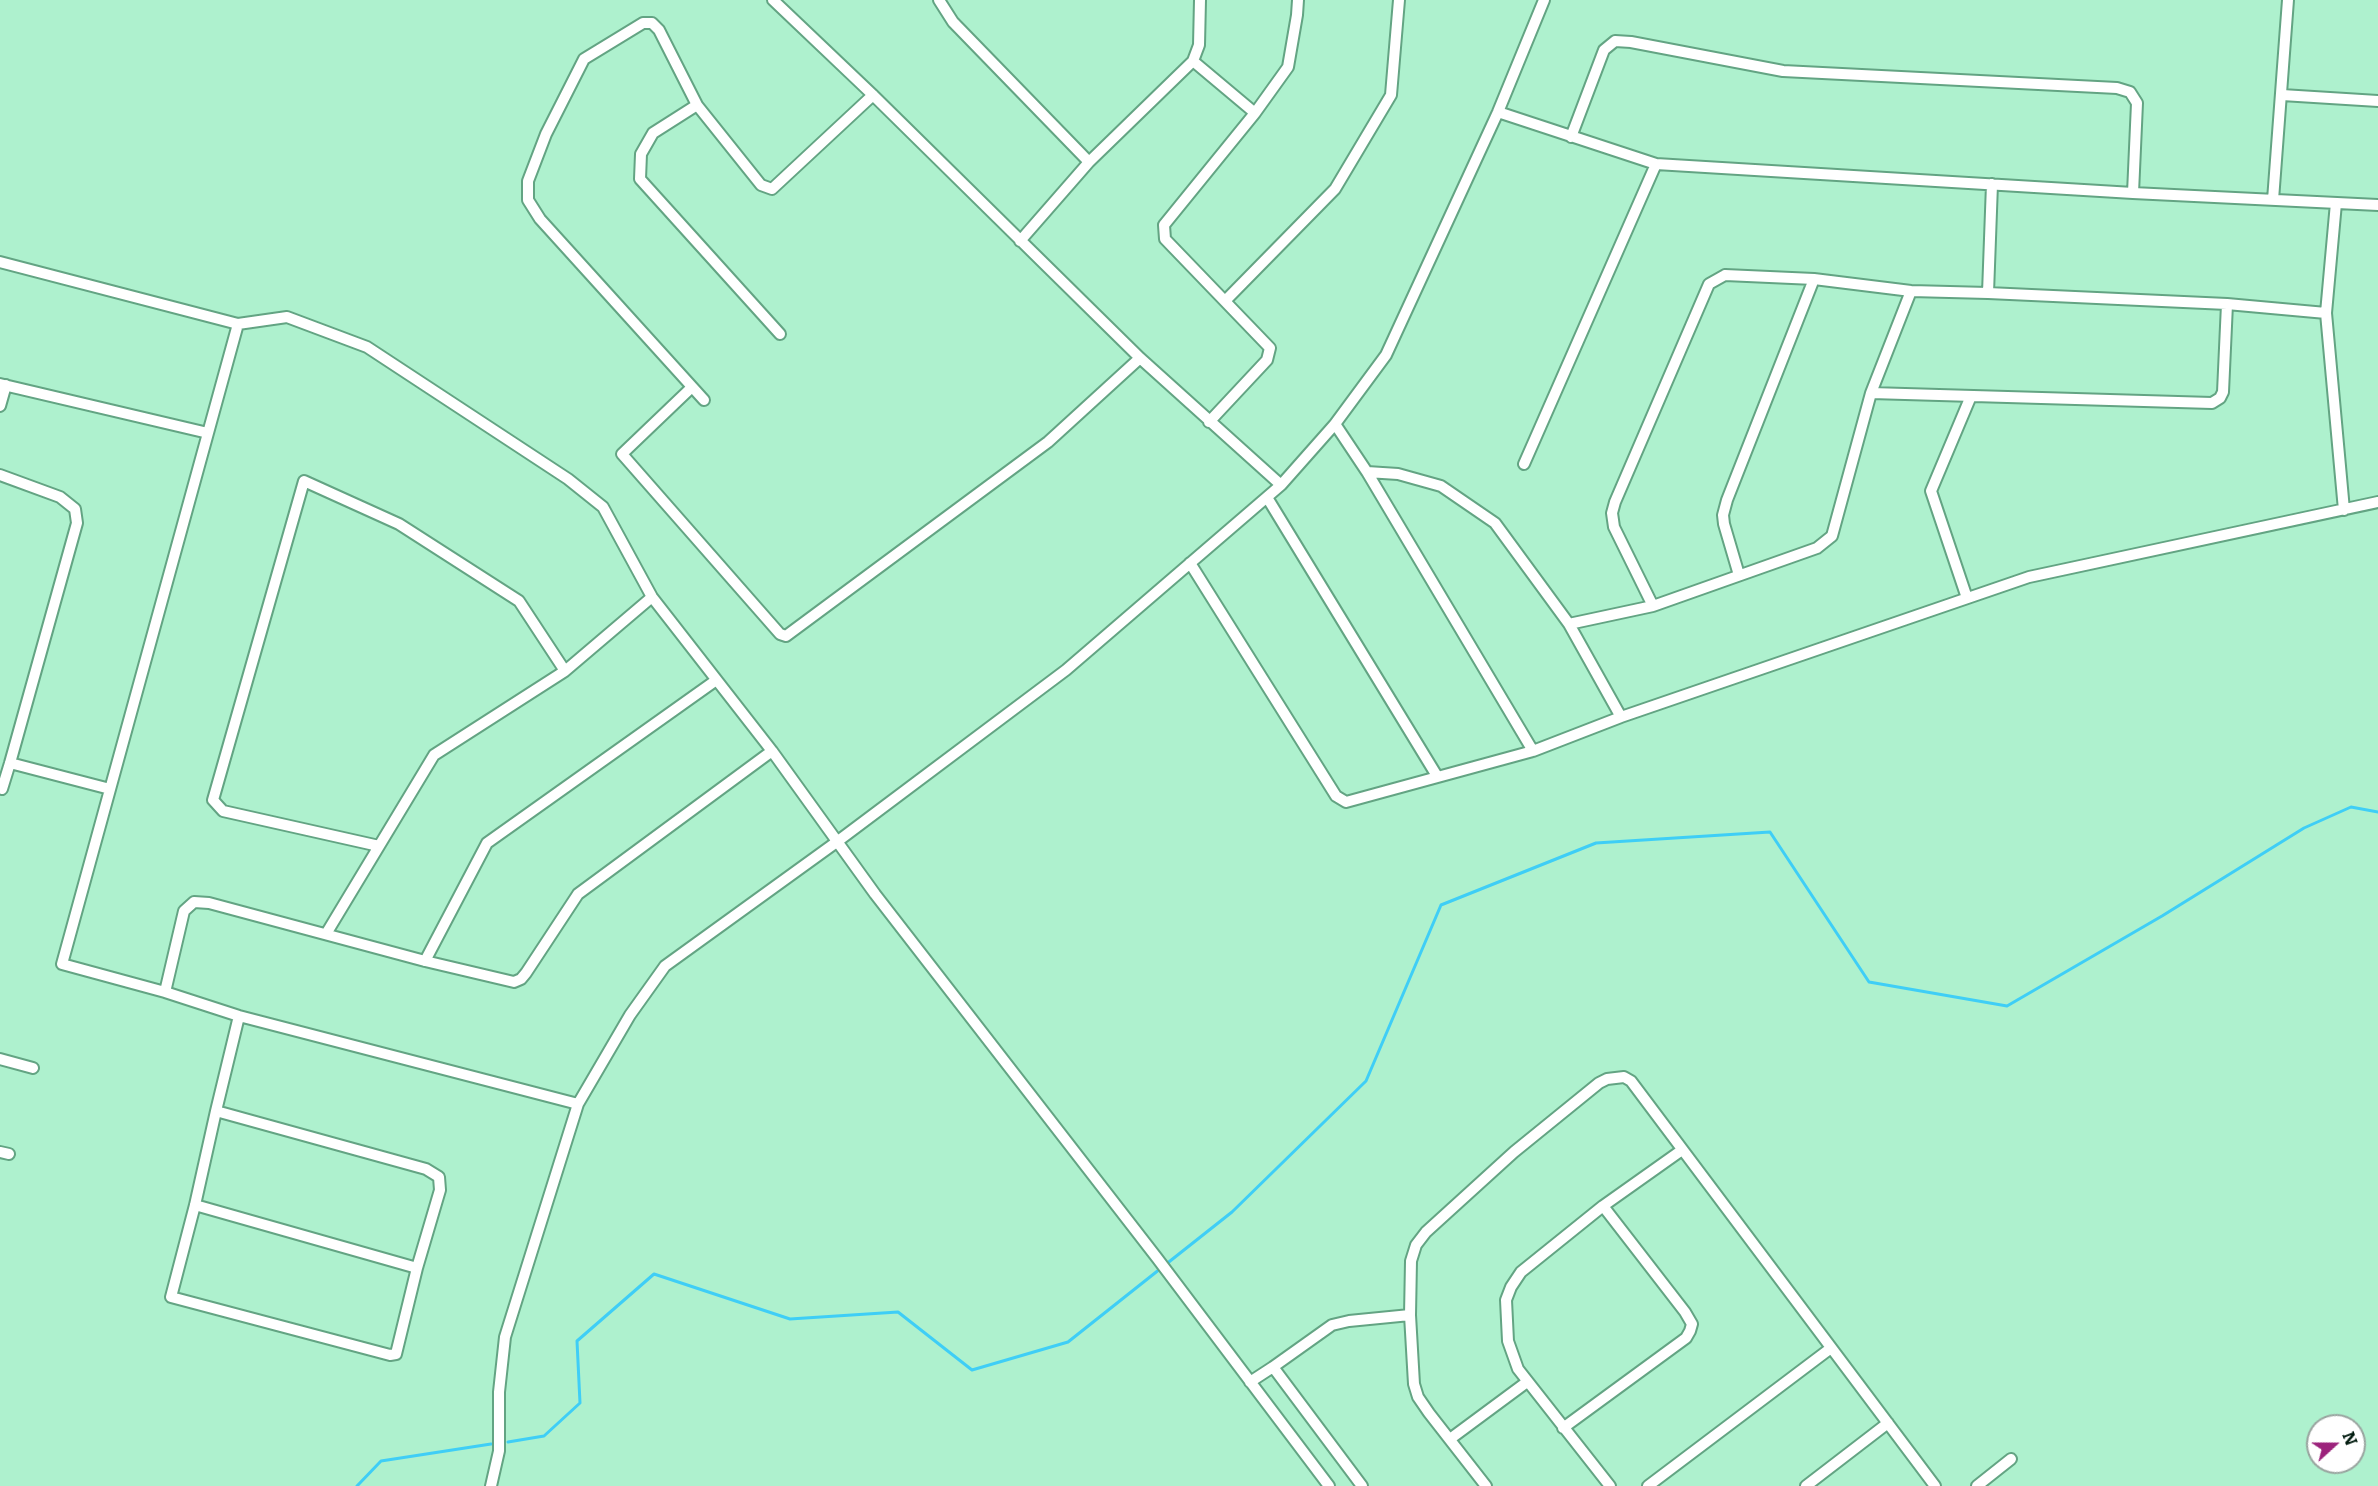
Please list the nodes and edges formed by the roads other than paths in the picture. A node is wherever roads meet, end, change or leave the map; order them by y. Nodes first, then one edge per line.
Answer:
1 (773, 0) edge
2 (939, 0) edge
3 (1200, 0) edge
4 (1298, 0) edge
5 (1399, 0) edge
6 (1544, 0) edge
7 (2288, 0) edge
8 (1192, 61) junction
9 (873, 95) junction
10 (2282, 95) junction
11 (2378, 101) edge
12 (697, 105) junction
13 (1498, 112) junction
14 (1255, 113) junction
15 (1571, 137) junction
16 (1089, 162) junction
17 (1656, 164) junction
18 (1992, 184) junction
19 (2133, 193) junction
20 (2273, 200) junction
21 (2336, 203) junction
22 (2378, 205) edge
23 (1020, 241) junction
24 (0, 262) edge
25 (1814, 279) junction
26 (1911, 291) junction
27 (1988, 293) junction
28 (1225, 301) junction
29 (2227, 304) junction
30 (2326, 313) junction
31 (238, 324) junction
32 (780, 334) dead end
33 (1140, 358) junction
34 (3, 385) edge
35 (691, 388) junction
36 (1871, 393) junction
37 (1971, 396) junction
38 (704, 400) dead end
39 (0, 406) edge
40 (1209, 422) junction
41 (1335, 424) junction
42 (208, 433) junction
43 (1524, 464) dead end
44 (1367, 472) junction
45 (0, 476) edge
46 (1281, 486) junction
47 (1268, 499) junction
48 (2378, 502) edge
49 (2344, 510) junction
50 (1190, 563) junction
51 (1739, 575) junction
52 (652, 597) junction
53 (1967, 598) junction
54 (1653, 606) junction
55 (1569, 624) junction
56 (564, 671) junction
57 (715, 681) junction
58 (1621, 717) junction
59 (772, 751) junction
60 (1533, 751) junction
61 (10, 763) junction
62 (1437, 776) junction
63 (110, 789) junction
64 (1, 792) edge
65 (838, 841) junction
66 (379, 846) junction
67 (326, 934) junction
68 (425, 961) junction
69 (165, 992) junction
70 (239, 1016) junction
71 (0, 1059) edge
72 (33, 1068) dead end
73 (578, 1104) junction
74 (216, 1112) junction
75 (1682, 1150) junction
76 (195, 1205) junction
77 (1603, 1206) junction
78 (417, 1268) junction
79 (1410, 1315) junction
80 (1831, 1348) junction
81 (1273, 1367) junction
82 (1250, 1382) junction
83 (1527, 1382) junction
84 (1888, 1423) junction
85 (1563, 1428) junction
86 (1450, 1439) junction
87 (2012, 1459) dead end
88 (491, 1486) edge
89 (1329, 1486) edge
90 (1362, 1486) edge
91 (1486, 1486) edge
92 (1610, 1486) edge
93 (1648, 1486) edge
94 (1806, 1486) edge
95 (1935, 1486) edge
96 (1977, 1486) edge

1 - 9 street
2 - 16 street
3 - 8 street
4 - 14 street
5 - 28 street
6 - 13 street
7 - 10 street
8 - 14 street
8 - 16 street
9 - 12 street
9 - 23 street
10 - 11 street
10 - 20 street
12 - 32 street
12 - 35 street
13 - 15 street
13 - 41 street
14 - 28 street
15 - 17 street
15 - 19 street
16 - 23 street
17 - 18 street
17 - 43 street
18 - 19 street
18 - 27 street
19 - 20 street
20 - 21 street
21 - 22 street
21 - 30 street
23 - 33 street
24 - 31 street
25 - 26 street
25 - 51 street
25 - 54 street
26 - 27 street
26 - 36 street
27 - 29 street
28 - 40 street
29 - 30 street
29 - 37 street
30 - 49 street
31 - 42 street
31 - 52 street
33 - 35 street
33 - 40 street
34 - 39 street
34 - 42 street
35 - 38 street
36 - 37 street
36 - 51 street
37 - 53 street
40 - 46 street
41 - 44 street
41 - 46 street
42 - 63 street
44 - 55 street
44 - 60 street
45 - 61 street
46 - 47 street
47 - 50 street
47 - 62 street
48 - 49 street
49 - 53 street
50 - 62 street
50 - 65 street
51 - 54 street
52 - 56 street
52 - 57 street
53 - 58 street
54 - 55 street
55 - 58 street
56 - 66 street
56 - 66 street
57 - 59 street
57 - 68 street
58 - 60 street
59 - 65 street
59 - 68 street
60 - 62 street
61 - 63 street
61 - 64 street
63 - 69 street
65 - 73 street
65 - 82 street
66 - 67 street
67 - 68 street
67 - 69 street
69 - 70 street
70 - 73 street
70 - 74 street
71 - 72 street
73 - 88 street
74 - 76 street
74 - 78 street
75 - 77 street
75 - 79 street
75 - 80 street
76 - 78 street
76 - 78 street
77 - 83 street
77 - 85 street
79 - 81 street
79 - 86 street
80 - 84 street
80 - 93 street
81 - 82 street
81 - 90 street
82 - 89 street
83 - 85 street
83 - 86 street
84 - 94 street
84 - 95 street
85 - 92 street
86 - 91 street
87 - 96 street

